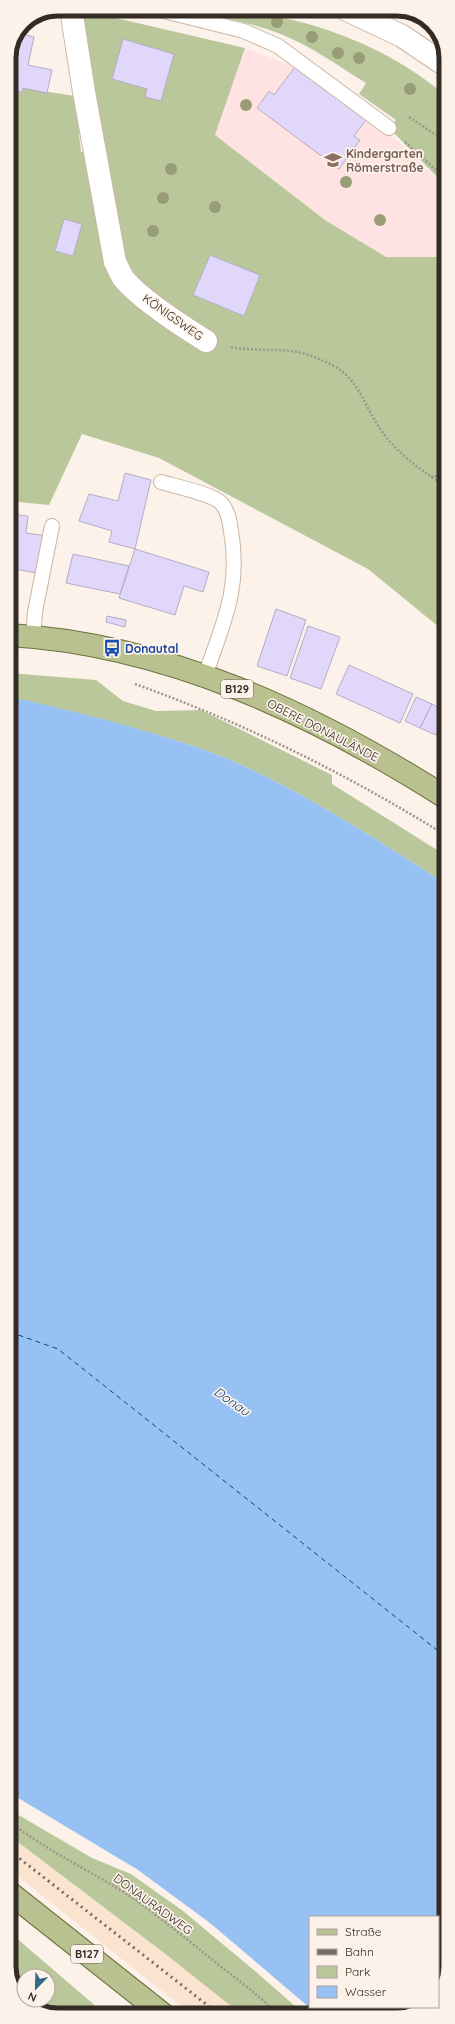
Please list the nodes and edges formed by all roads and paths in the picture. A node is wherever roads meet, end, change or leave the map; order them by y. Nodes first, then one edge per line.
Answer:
1 (72, 16) edge
2 (184, 16) edge
3 (359, 16) edge
4 (439, 61) edge
5 (389, 128) joint
6 (439, 173) edge
7 (206, 341) joint
8 (439, 475) edge
9 (431, 477) junction
10 (161, 482) dead end
11 (439, 482) edge
12 (52, 526) dead end
13 (16, 635) edge
14 (33, 636) junction
15 (205, 676) junction
16 (134, 683) dead end
17 (439, 793) edge
18 (439, 831) edge
19 (16, 1826) edge
20 (16, 1898) edge
21 (155, 2008) edge
22 (270, 2008) edge

1 - 7 street, KÖNIGSWEG
2 - 5 lane
3 - 4 street
5 - 6 path
7 - 9 path, KÖNIGSWEG
8 - 9 path
9 - 11 path, KÖNIGSWEG
10 - 15 lane
12 - 14 lane
13 - 14 main road, OBERE DONAULÄNDE / B129
14 - 15 main road, OBERE DONAULÄNDE / B129
15 - 17 main road, OBERE DONAULÄNDE / B129
16 - 18 path
19 - 22 path, DONAURADWEG
20 - 21 main road, B127

